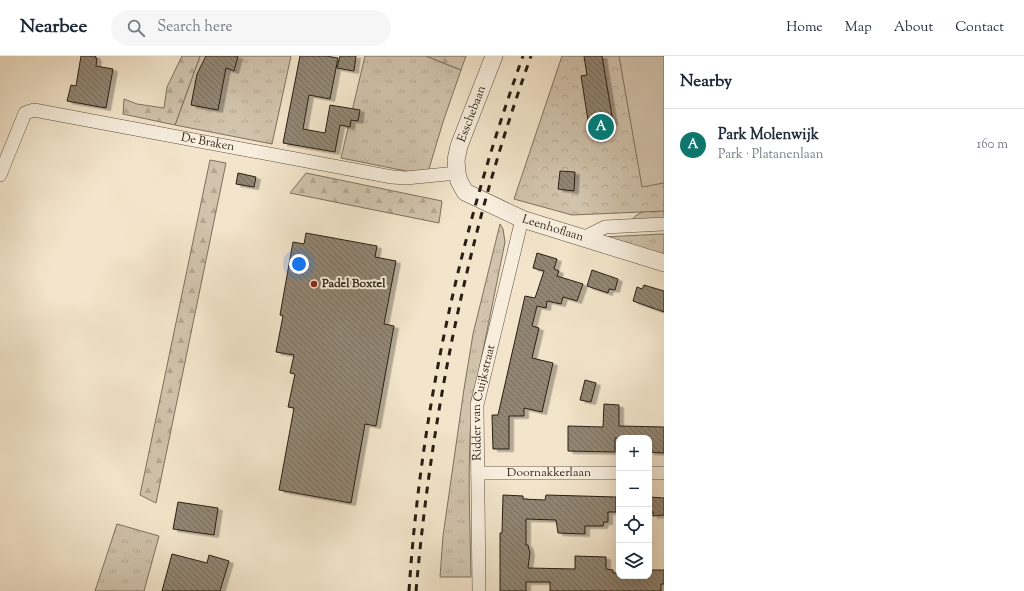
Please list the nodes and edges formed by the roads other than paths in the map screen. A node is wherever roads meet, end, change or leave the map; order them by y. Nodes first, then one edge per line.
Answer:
1 (494, 56) edge
2 (457, 173) junction
3 (0, 175) edge
4 (522, 219) junction
5 (664, 224) edge
6 (583, 238) junction
7 (664, 263) edge
8 (478, 473) junction
9 (616, 473) edge
10 (652, 473) edge
11 (664, 473) edge
12 (479, 591) edge

1 - 2 street, Esschebaan
2 - 3 street, De Braken
2 - 4 street, Leenhoflaan
4 - 6 street, Leenhoflaan
4 - 8 street, Ridder van Cuijkstraat
5 - 6 street
6 - 7 street, Leenhoflaan
8 - 9 street, Doornakkerlaan
8 - 12 street, Ridder van Cuijkstraat
10 - 11 street

